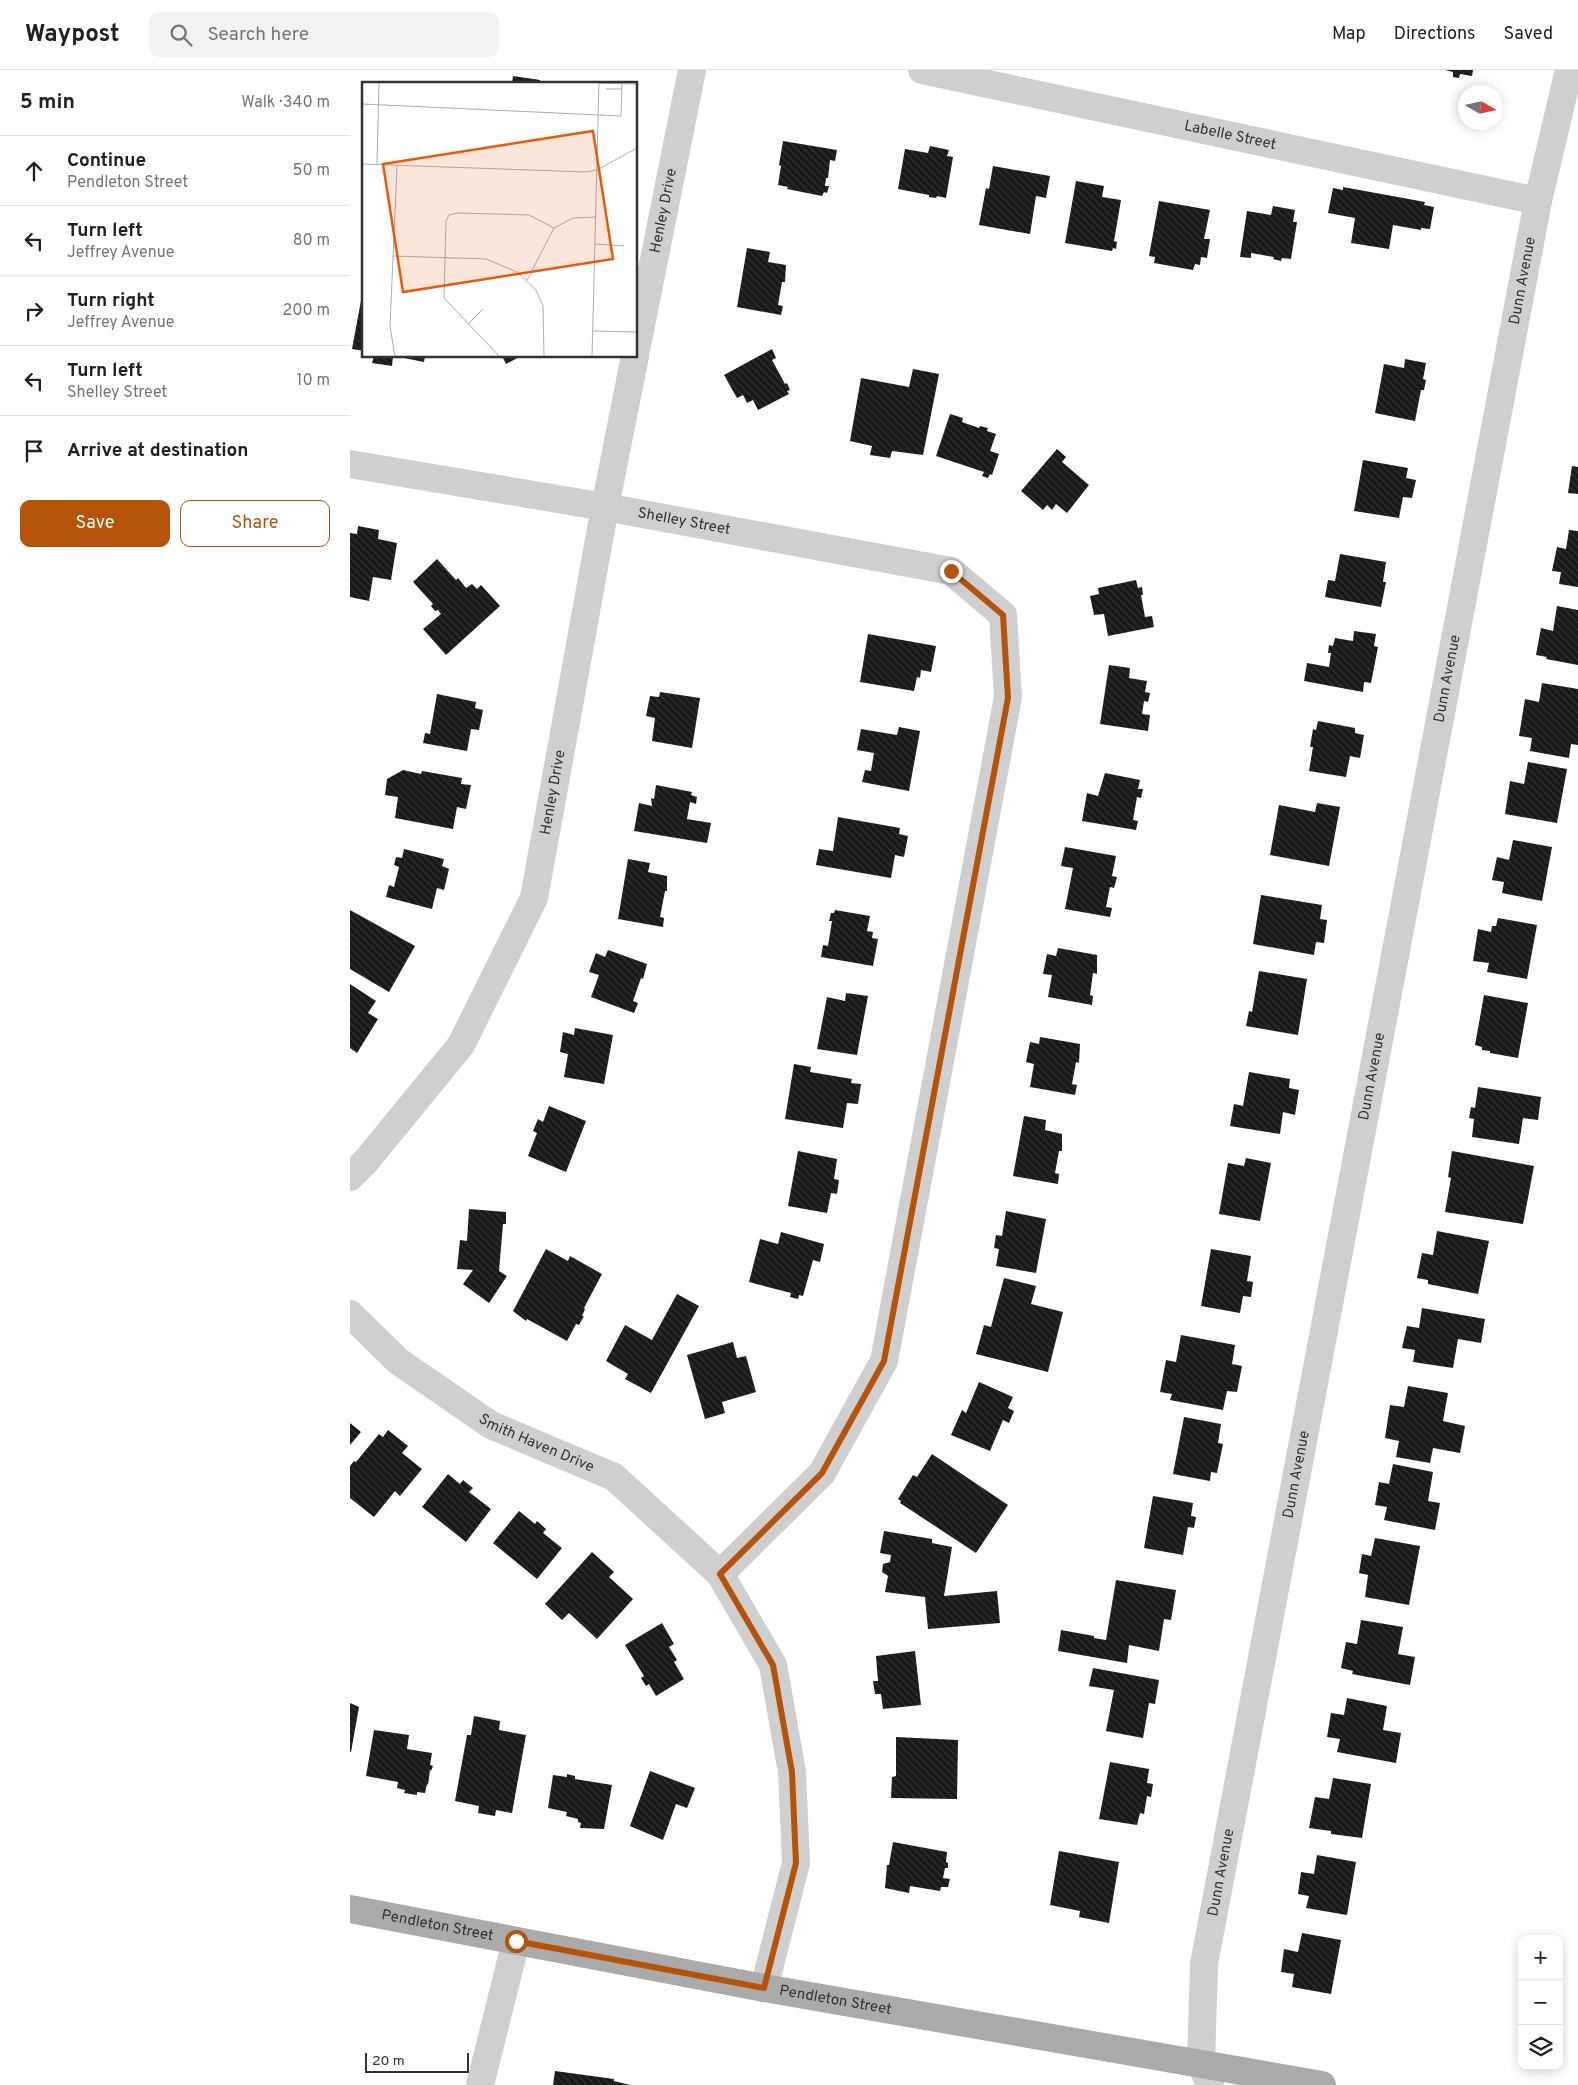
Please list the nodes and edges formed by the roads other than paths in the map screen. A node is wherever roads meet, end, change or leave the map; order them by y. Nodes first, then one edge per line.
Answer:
1 (692, 70) edge
2 (922, 70) edge
3 (1568, 70) edge
4 (1538, 201) junction
5 (638, 340) edge
6 (635, 358) edge
7 (350, 464) edge
8 (605, 507) junction
9 (350, 1177) edge
10 (350, 1314) edge
11 (720, 1574) junction
12 (350, 1909) edge
13 (516, 1941) junction
14 (764, 1988) junction
15 (1206, 2074) edge
16 (480, 2085) edge
17 (1322, 2085) edge

1 - 5 street, Henley Drive
2 - 4 street, Labelle Street
3 - 4 street, Dunn Avenue
4 - 15 street, Dunn Avenue
6 - 8 street, Henley Drive
7 - 8 street, Shelley Street
8 - 9 street, Henley Drive
8 - 11 street, Shelley Street
10 - 11 street, Smith Haven Drive
11 - 14 street, Smith Haven Drive
12 - 13 main road, Pendleton Street
13 - 14 main road, Pendleton Street
13 - 16 street
14 - 15 main road, Pendleton Street
15 - 17 main road, Pendleton Street

